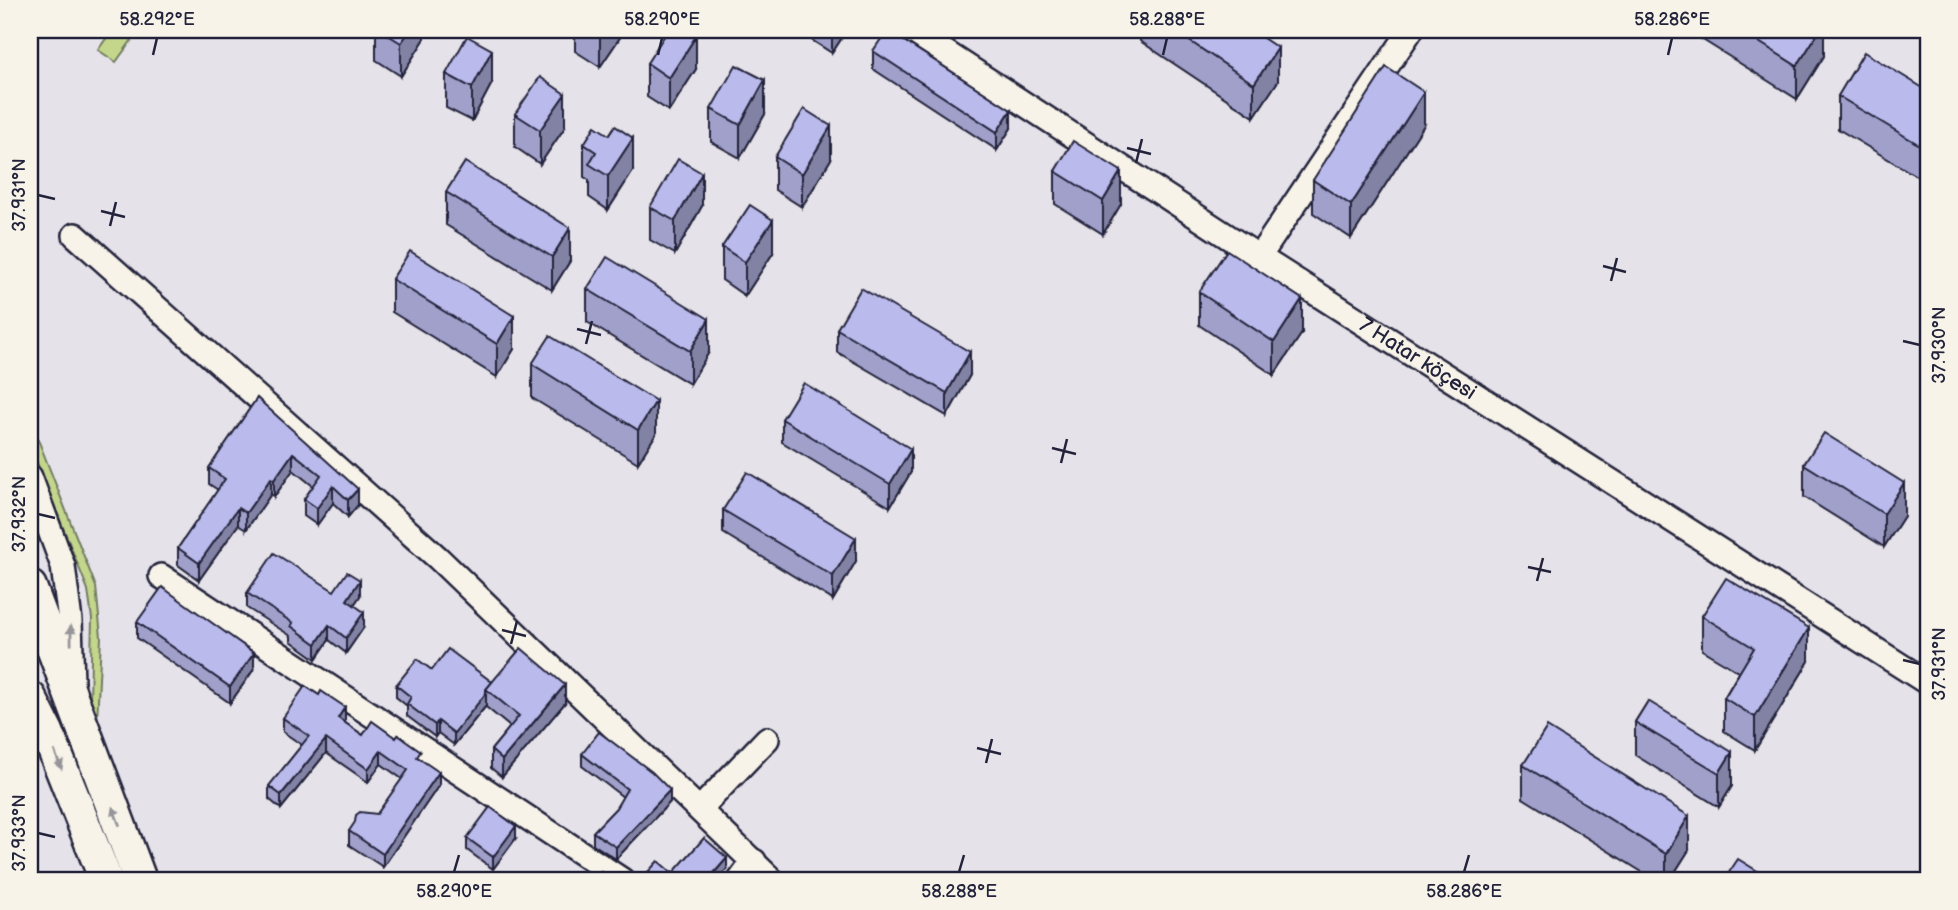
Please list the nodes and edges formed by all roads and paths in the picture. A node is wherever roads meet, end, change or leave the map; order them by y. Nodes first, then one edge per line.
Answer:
1 (911, 30) edge
2 (1411, 30) edge
3 (75, 235) dead end
4 (1259, 257) junction
5 (30, 477) edge
6 (161, 576) dead end
7 (30, 587) edge
8 (1928, 683) edge
9 (30, 698) edge
10 (72, 703) junction
11 (767, 739) dead end
12 (700, 809) junction
13 (754, 861) junction
14 (106, 880) edge
15 (140, 880) edge
16 (622, 880) edge
17 (740, 880) edge
18 (772, 880) edge

1 - 4 street, 7 Hatar köçesi
2 - 4 street
3 - 12 street
4 - 8 street, 7 Hatar köçesi
10 -> 5 street
6 - 16 street
7 - 10 main road
9 -> 14 main road
15 -> 10 main road
11 - 12 street
12 - 13 street
13 - 17 street
13 - 18 street

